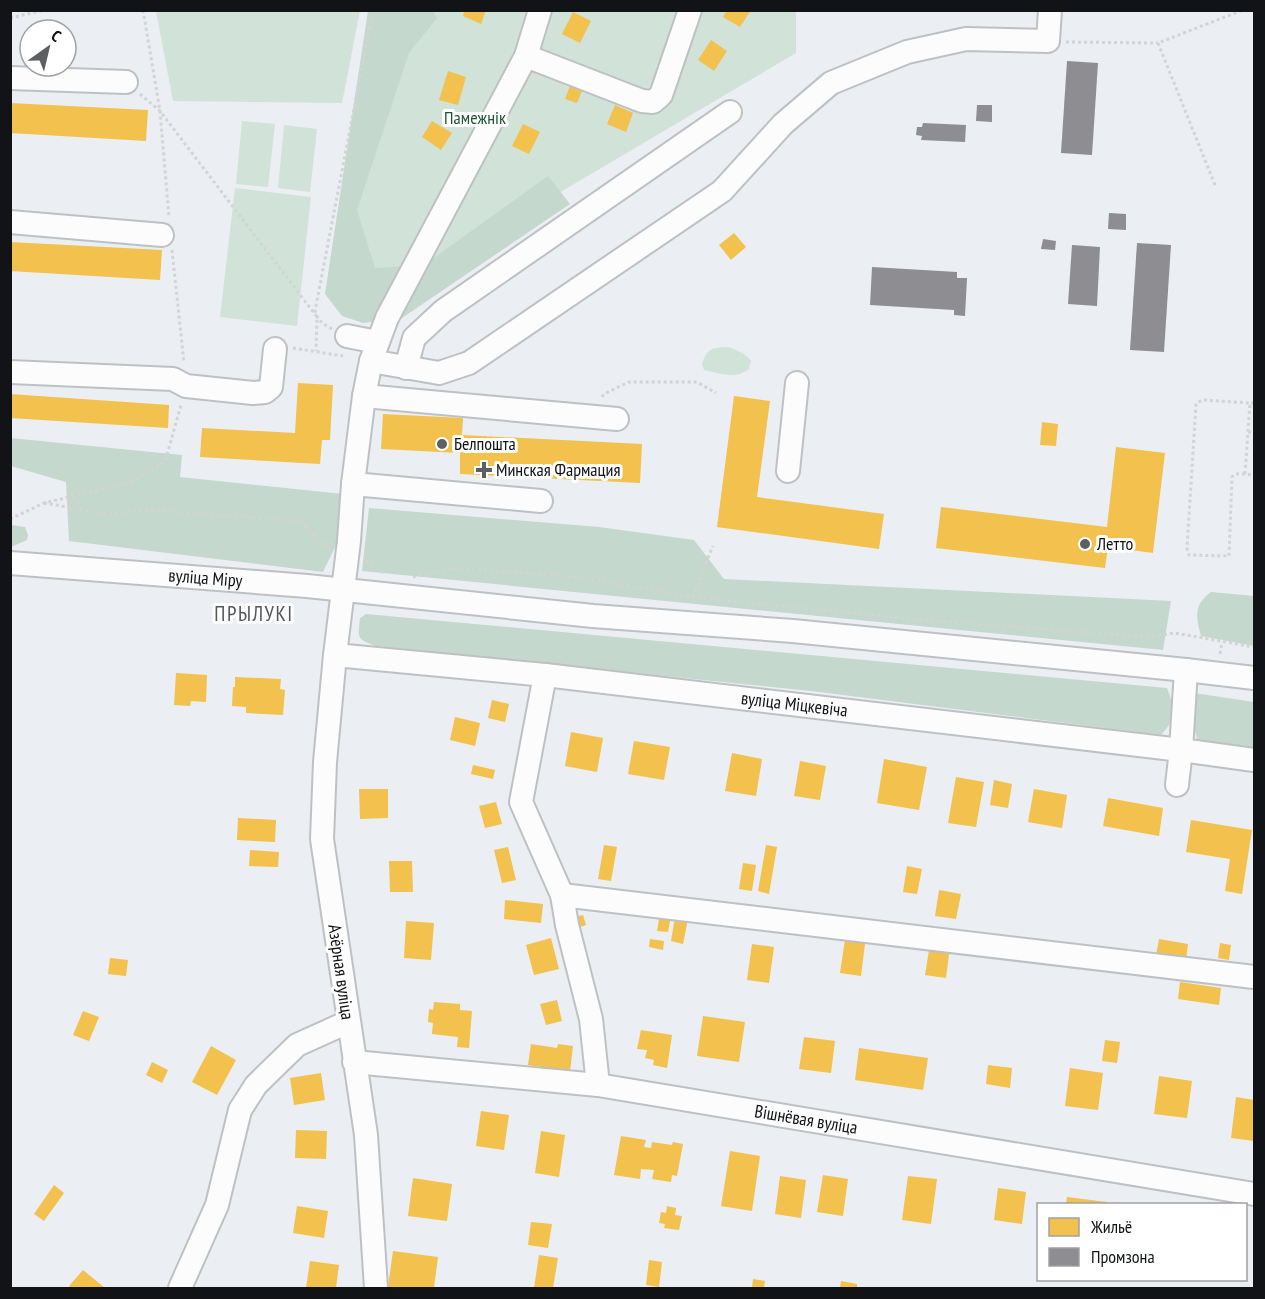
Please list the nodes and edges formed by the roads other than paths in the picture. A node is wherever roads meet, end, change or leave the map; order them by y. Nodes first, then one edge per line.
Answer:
1 (540, 10) edge
2 (690, 10) edge
3 (1050, 10) edge
4 (526, 56) junction
5 (10, 78) edge
6 (126, 82) road end
7 (730, 112) dead end
8 (10, 222) edge
9 (168, 235) road end
10 (347, 336) road end
11 (275, 349) road end
12 (374, 352) junction
13 (406, 368) junction
14 (10, 372) edge
15 (797, 383) dead end
16 (364, 396) junction
17 (616, 419) dead end
18 (788, 471) dead end
19 (353, 484) junction
20 (541, 501) dead end
21 (10, 563) edge
22 (342, 590) junction
23 (335, 655) junction
24 (1186, 670) junction
25 (545, 675) junction
26 (1254, 678) edge
27 (1181, 750) junction
28 (1254, 760) edge
29 (1177, 785) dead end
30 (562, 895) junction
31 (1254, 977) edge
32 (348, 1022) junction
33 (354, 1062) junction
34 (598, 1085) junction
35 (1254, 1194) edge
36 (180, 1288) edge
37 (376, 1288) edge

1 - 4 street, Азёрная вуліца
2 - 4 street
3 - 13 street
4 - 12 street, Азёрная вуліца
5 - 6 street
7 - 13 street
8 - 9 street
10 - 12 street
11 - 14 street
12 - 13 street
12 - 16 street, Азёрная вуліца
15 - 18 street
16 - 17 street
16 - 19 street, Азёрная вуліца
19 - 20 street
19 - 22 street, Азёрная вуліца
21 - 22 street, вуліца Міру
22 - 23 street, Азёрная вуліца
22 - 24 street, вуліца Міру
23 - 25 street, вуліца Міцкевіча
23 - 32 street, Азёрная вуліца
24 - 26 street, вуліца Міру
24 - 27 street
25 - 27 street, вуліца Міцкевіча
25 - 30 street
27 - 28 street, вуліца Міцкевіча
27 - 29 street
30 - 31 street
30 - 34 street
32 - 33 street, Азёрная вуліца
32 - 36 street
33 - 34 street, Вішнёвая вуліца
33 - 37 street, Азёрная вуліца
34 - 35 street, Вішнёвая вуліца

